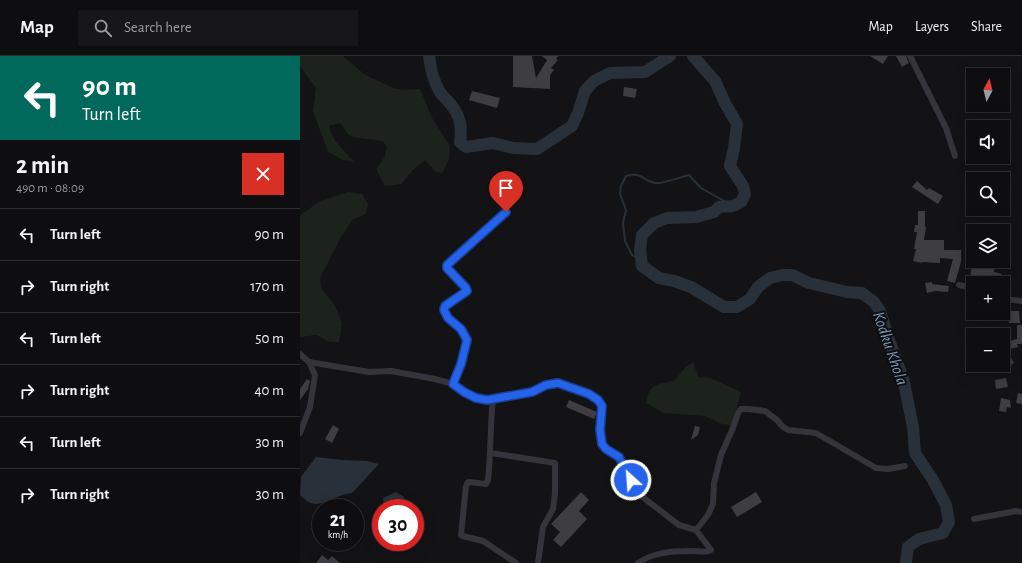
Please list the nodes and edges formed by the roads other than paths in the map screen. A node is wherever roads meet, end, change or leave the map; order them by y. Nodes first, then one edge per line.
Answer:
1 (910, 56) edge
2 (955, 156) dead end
3 (506, 212) dead end
4 (959, 285) dead end
5 (966, 286) edge
6 (1010, 300) edge
7 (1022, 301) edge
8 (300, 354) edge
9 (309, 362) junction
10 (453, 384) junction
11 (493, 399) junction
12 (300, 433) edge
13 (491, 453) junction
14 (905, 466) dead end
15 (1022, 512) edge
16 (974, 519) dead end
17 (696, 530) junction
18 (516, 563) edge
19 (538, 563) edge
20 (638, 563) edge

1 - 2 street
3 - 10 street
4 - 5 street
6 - 7 street
8 - 9 street
9 - 10 street
9 - 12 street
10 - 11 street
11 - 13 street
11 - 17 street
13 - 18 street
13 - 19 street
14 - 17 street
15 - 16 street
17 - 20 street

